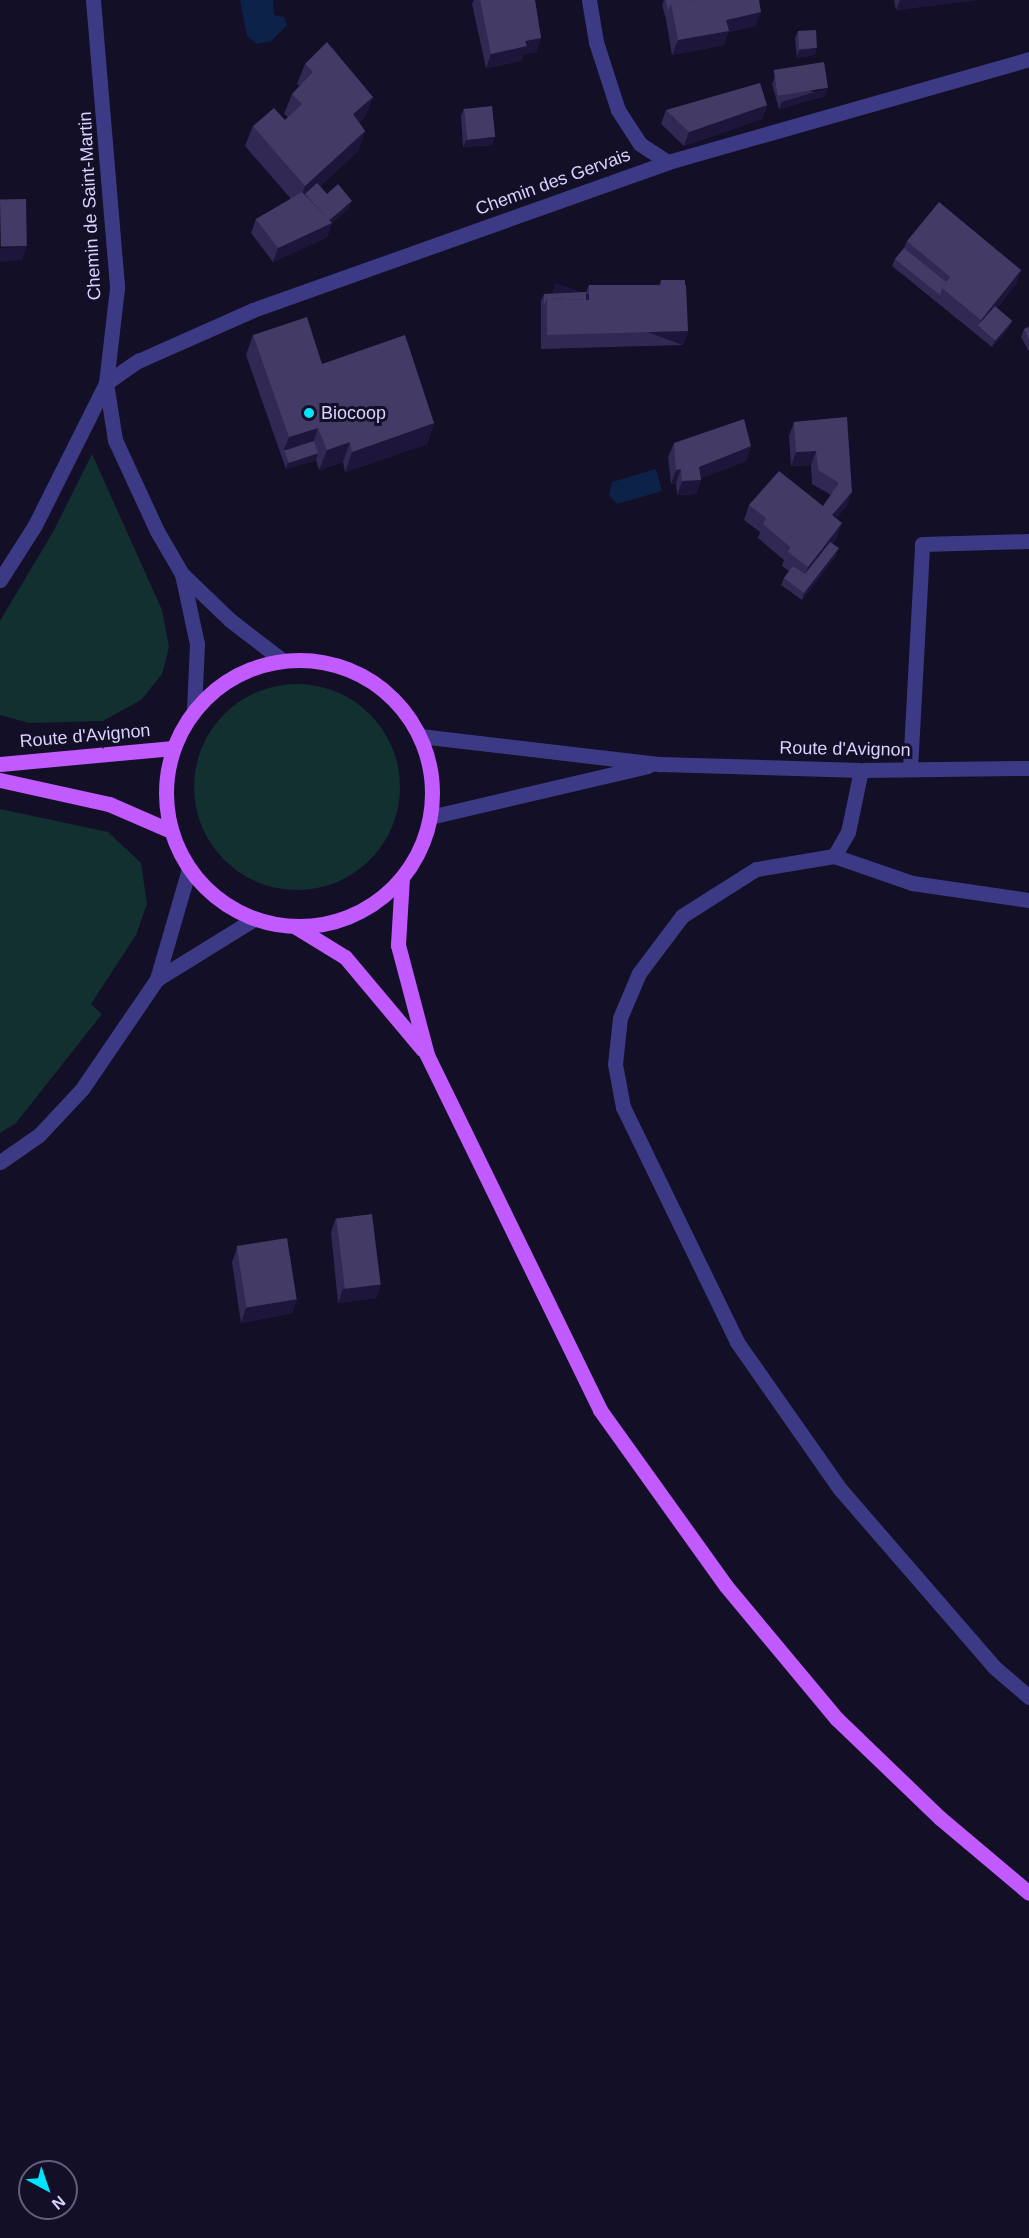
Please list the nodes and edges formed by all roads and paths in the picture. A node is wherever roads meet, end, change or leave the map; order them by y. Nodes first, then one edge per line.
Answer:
1 (93, 0) edge
2 (589, 0) edge
3 (1029, 59) edge
4 (668, 162) junction
5 (106, 383) junction
6 (1029, 541) edge
7 (182, 574) junction
8 (0, 580) edge
9 (282, 660) junction
10 (194, 711) junction
11 (420, 736) junction
12 (173, 748) junction
13 (0, 764) edge
14 (660, 764) junction
15 (1029, 768) edge
16 (910, 769) junction
17 (861, 770) junction
18 (0, 780) edge
19 (430, 817) junction
20 (171, 831) junction
21 (834, 856) junction
22 (189, 869) junction
23 (402, 877) junction
24 (1029, 900) edge
25 (254, 919) junction
26 (296, 927) junction
27 (157, 979) junction
28 (427, 1055) junction
29 (0, 1162) edge
30 (1029, 1697) edge
31 (1029, 1893) edge

1 - 5 street, Chemin de Saint-Martin
2 - 4 street
3 - 4 street, Chemin des Gervais
4 - 5 street, Chemin des Gervais
5 - 7 street, Chemin de Saint-Martin
5 - 8 street
6 - 16 street
7 - 9 street, Chemin de Saint-Martin
7 - 10 street, Chemin de Saint-Martin
9 - 10 main road
9 - 11 main road
10 - 12 main road
11 - 14 street
11 - 19 main road
12 - 13 main road, Route d'Avignon
12 - 20 main road
14 - 17 street, Route d'Avignon
14 - 19 street
15 - 16 street, Route d'Avignon
16 - 17 street, Route d'Avignon
17 - 21 street
18 - 20 main road
19 - 23 main road
20 - 22 main road
21 - 24 street
21 - 30 street
22 - 25 main road
22 - 27 street
23 - 26 main road
23 - 28 main road
25 - 26 main road
25 - 27 street
26 - 28 main road
27 - 29 street
28 - 31 main road

